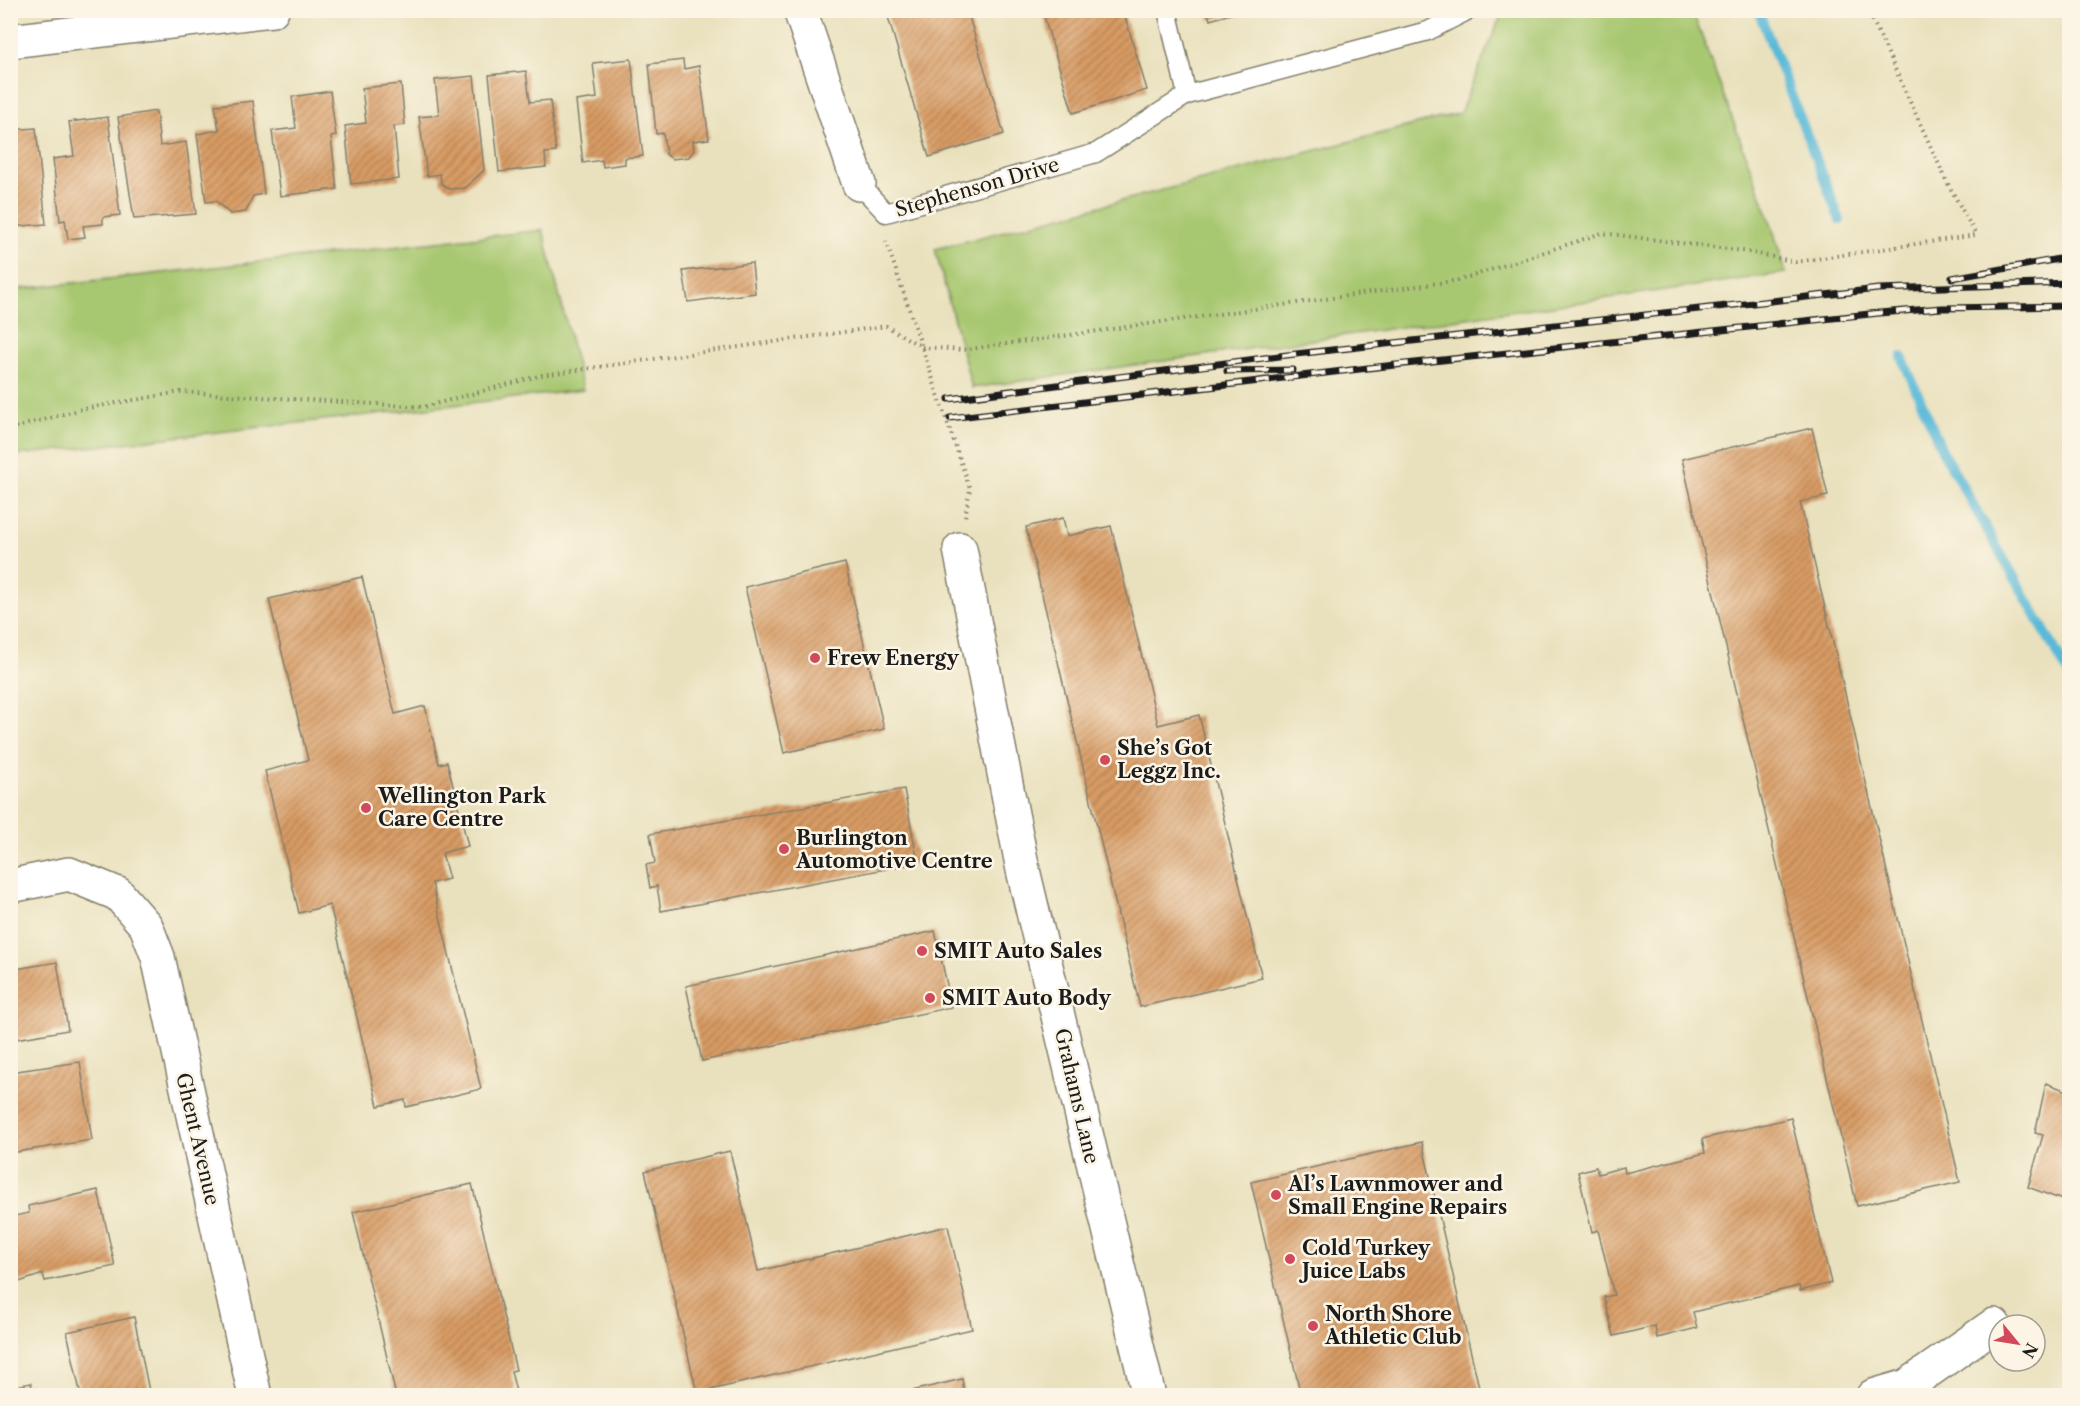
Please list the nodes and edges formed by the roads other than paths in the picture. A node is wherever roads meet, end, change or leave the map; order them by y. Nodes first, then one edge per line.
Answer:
1 (272, 10) edge
2 (800, 10) edge
3 (1167, 10) edge
4 (1469, 10) edge
5 (238, 13) edge
6 (10, 41) edge
7 (1187, 95) junction
8 (859, 184) joint
9 (960, 549) road end
10 (10, 886) edge
11 (1987, 1330) edge
12 (255, 1395) edge
13 (1149, 1395) edge
14 (1874, 1395) edge

1 - 5 street
2 - 8 street, Stephenson Drive
3 - 7 lane
4 - 7 lane
5 - 6 street
7 - 8 lane, Stephenson Drive
9 - 13 street, Grahams Lane
10 - 12 street, Ghent Avenue
11 - 14 street

